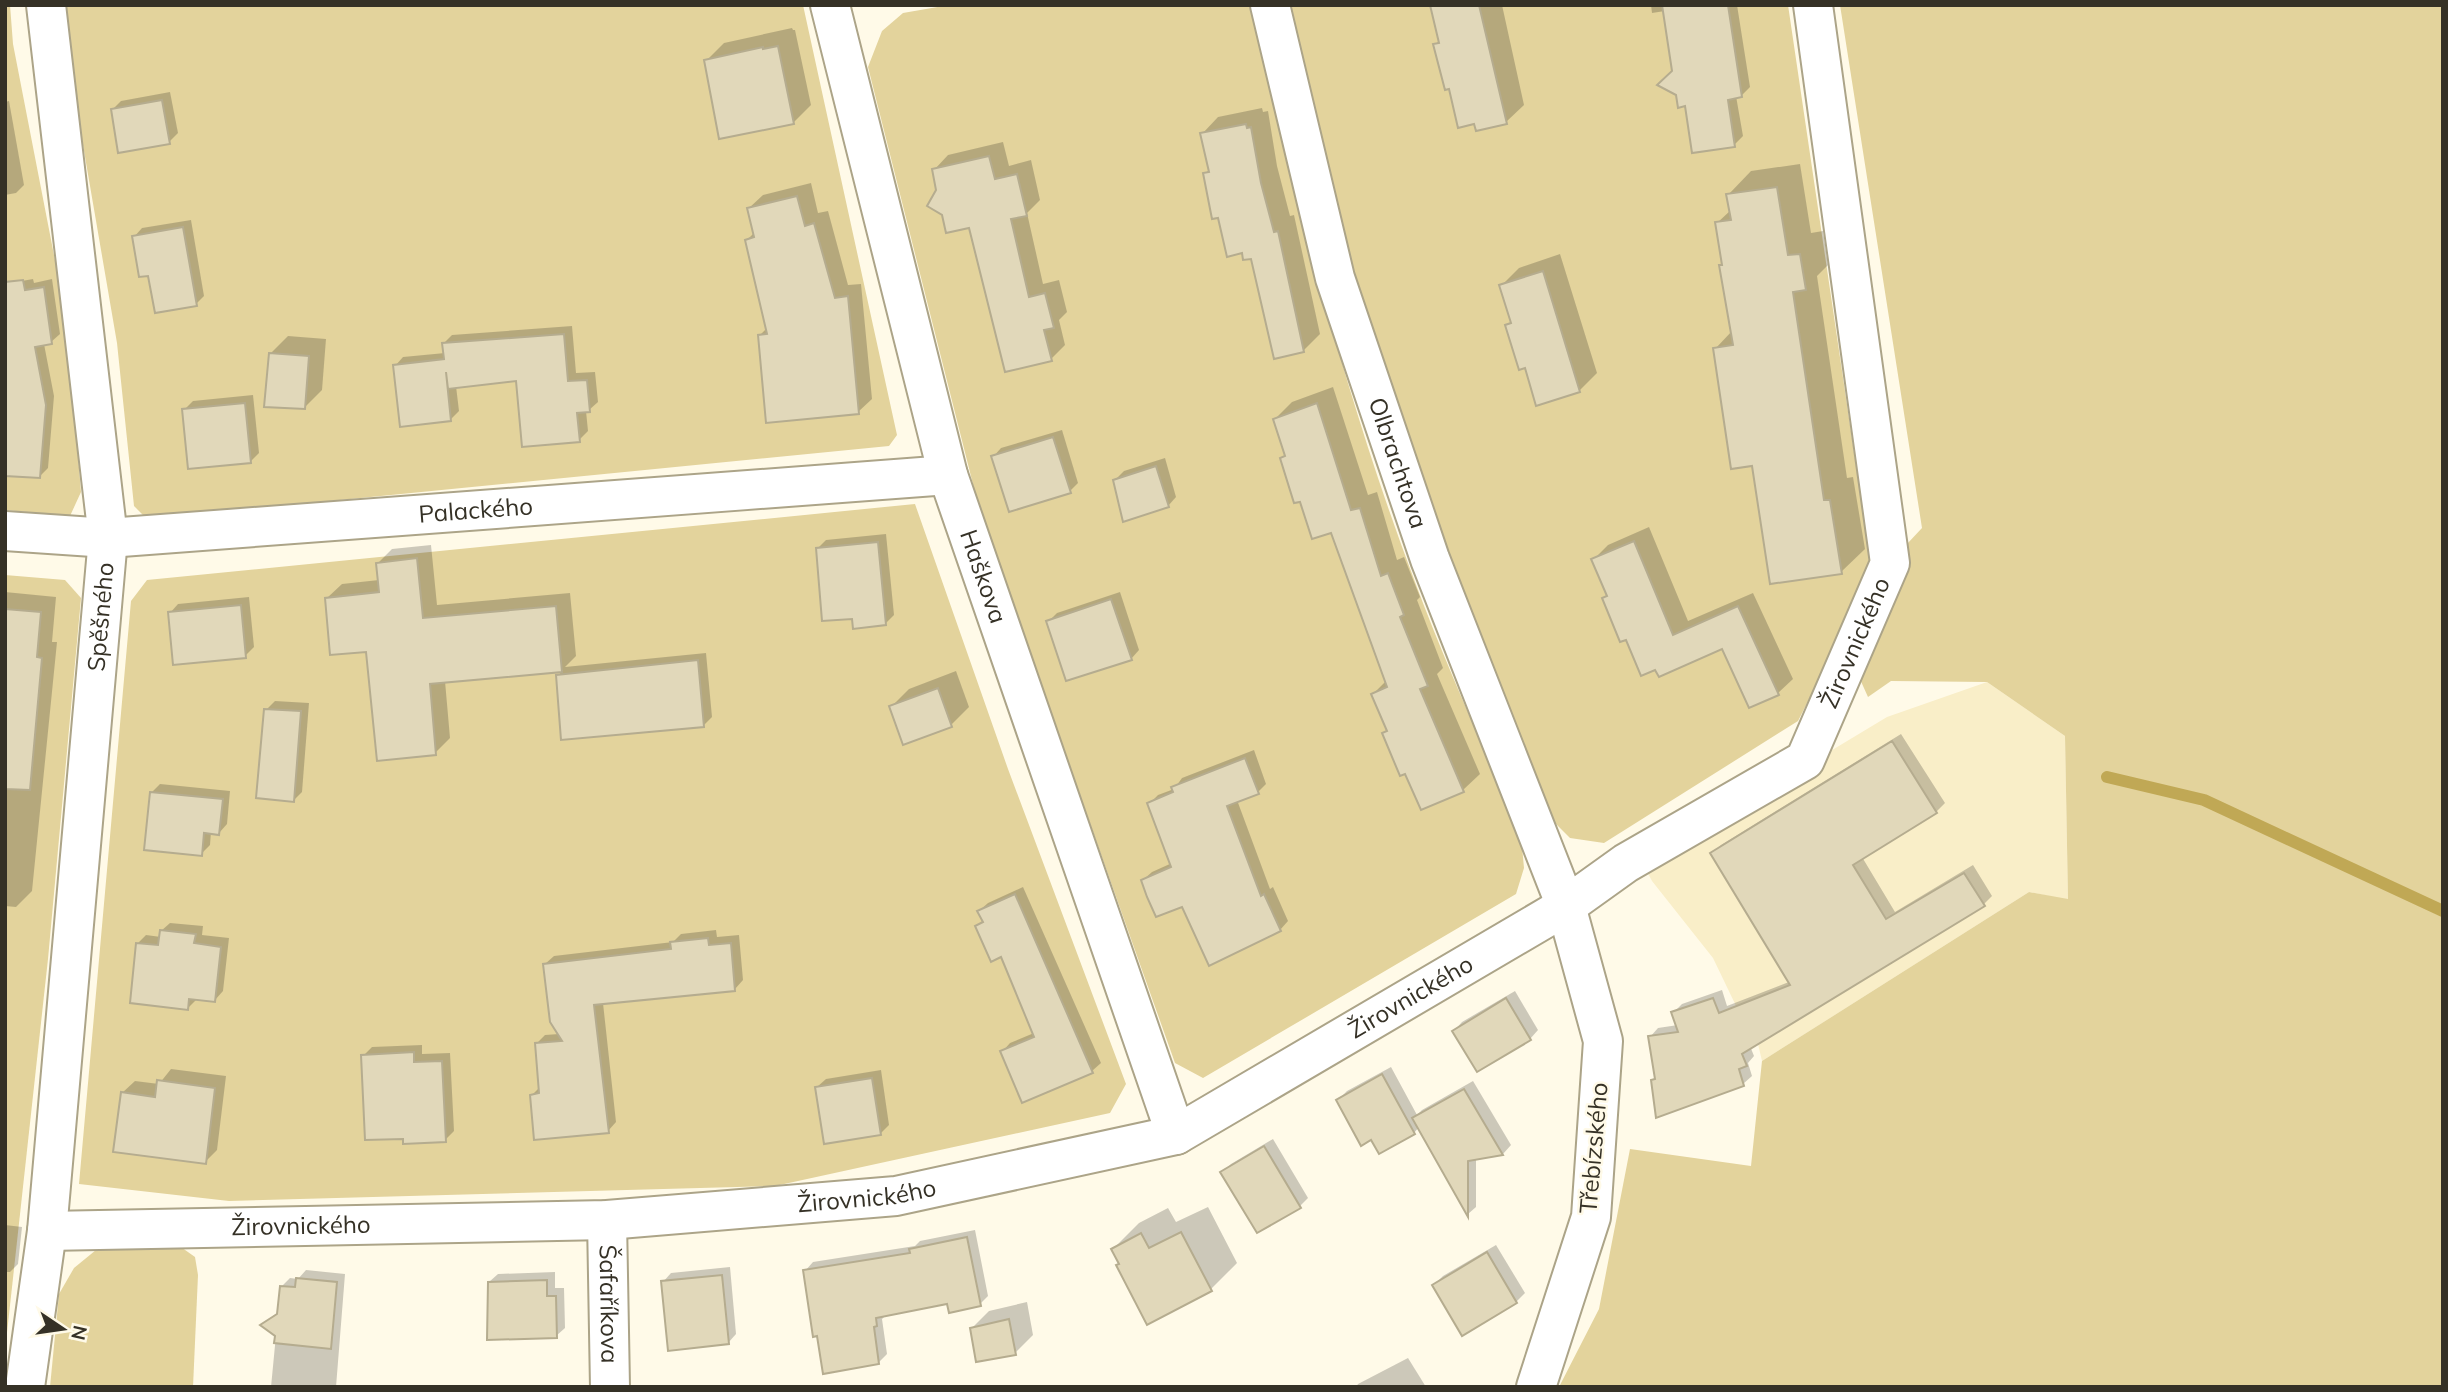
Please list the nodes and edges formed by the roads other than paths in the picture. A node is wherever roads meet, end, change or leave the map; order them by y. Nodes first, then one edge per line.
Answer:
1 (46, 5) edge
2 (1270, 5) edge
3 (1813, 5) edge
4 (838, 7) edge
5 (948, 475) junction
6 (5, 531) edge
7 (108, 538) junction
8 (1566, 906) junction
9 (1176, 1135) junction
10 (607, 1220) junction
11 (47, 1231) junction
12 (25, 1387) edge
13 (610, 1387) edge
14 (1536, 1387) edge

1 - 7 street, Spěšného
2 - 8 street, Olbrachtova
3 - 8 street, Žirovnického
4 - 5 street, Haškova
5 - 7 street, Palackého
5 - 9 street, Haškova
6 - 7 street, Palackého
7 - 11 street, Spěšného
8 - 9 street, Žirovnického
8 - 14 street, Třebízského
9 - 10 street, Žirovnického
10 - 11 street, Žirovnického
10 - 13 street, Šafaříkova
11 - 12 street, Spěšného

